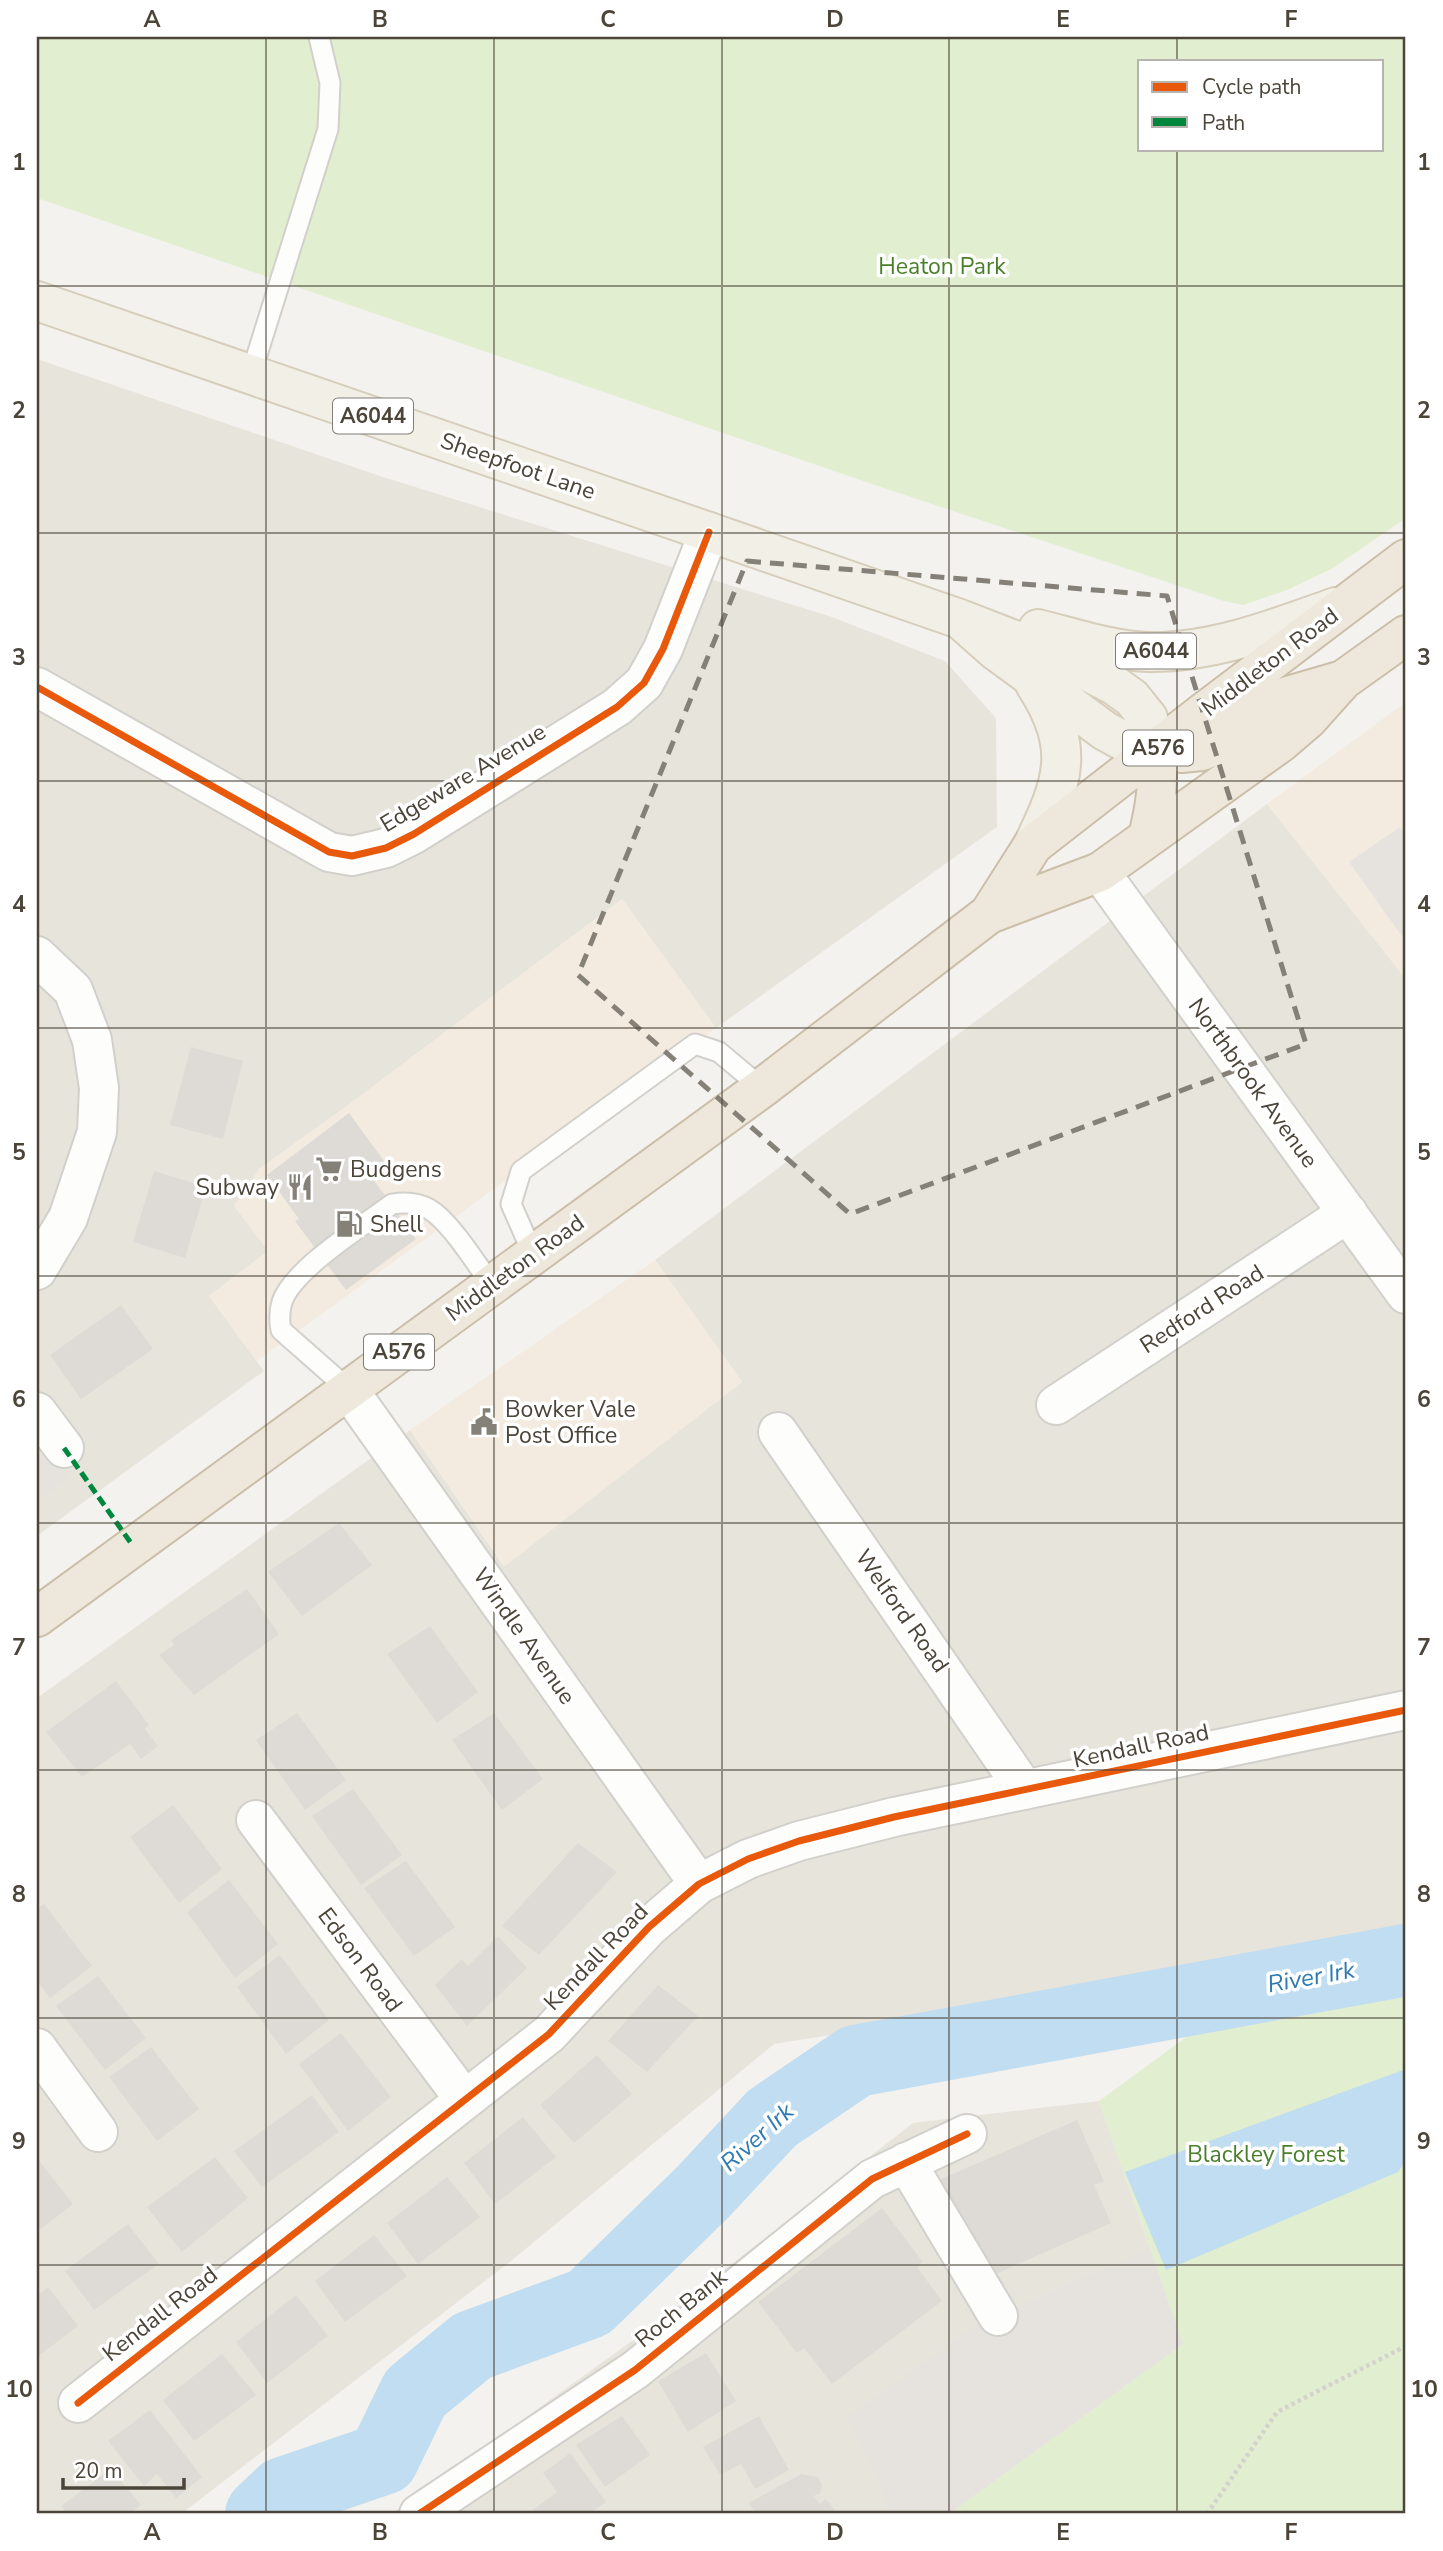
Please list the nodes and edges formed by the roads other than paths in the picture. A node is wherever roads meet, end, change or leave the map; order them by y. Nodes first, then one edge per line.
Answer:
1 (319, 37) edge
2 (37, 301) edge
3 (250, 374) junction
4 (709, 532) junction
5 (1406, 559) edge
6 (1348, 602) junction
7 (960, 619) junction
8 (1406, 635) edge
9 (1030, 677) junction
10 (1343, 680) junction
11 (37, 687) edge
12 (1155, 750) junction
13 (1148, 837) junction
14 (1033, 845) junction
15 (1100, 872) junction
16 (989, 914) junction
17 (37, 956) edge
18 (762, 1088) junction
19 (1348, 1213) junction
20 (533, 1254) junction
21 (37, 1270) edge
22 (492, 1284) junction
23 (1406, 1294) edge
24 (348, 1389) junction
25 (1056, 1405) dead end
26 (37, 1412) edge
27 (778, 1432) dead end
28 (64, 1448) dead end
29 (37, 1617) edge
30 (1406, 1710) edge
31 (1026, 1790) junction
32 (256, 1820) dead end
33 (699, 1884) junction
34 (37, 2048) edge
35 (464, 2099) junction
36 (98, 2132) dead end
37 (967, 2134) dead end
38 (906, 2162) junction
39 (998, 2316) dead end
40 (78, 2403) dead end
41 (427, 2512) edge

1 - 3 lane
2 - 3 main road, Sheepfoot Lane / A6044
3 - 4 main road, Sheepfoot Lane / A6044
4 - 7 main road, Sheepfoot Lane / A6044
4 - 11 street, Edgeware Avenue
5 - 6 highway, Middleton Road / A576
6 - 7 main road, Sheepfoot Lane / A6044
6 - 12 highway, Middleton Road / A576
7 - 9 main road, Sheepfoot Lane / A6044
7 - 12 main road, Sheepfoot Lane / A6044
8 - 10 highway, Middleton Road / A576
9 - 12 main road, Sheepfoot Lane / A6044
9 - 14 main road, A6044
10 - 12 highway, A576
10 - 13 highway, Middleton Road / A576
12 - 13 highway, A576
12 - 14 highway, Middleton Road / A576
13 - 15 highway, Middleton Road / A576
14 - 16 highway, Middleton Road / A576
15 - 16 highway, Middleton Road / A576
15 - 19 street, Northbrook Avenue
16 - 18 highway, Middleton Road / A576
17 - 21 street
18 - 20 highway, Middleton Road / A576
18 - 20 lane
19 - 23 street, Northbrook Avenue
19 - 25 street, Redford Road
20 - 22 highway, Middleton Road / A576
22 - 24 highway, Middleton Road / A576
22 - 24 lane
24 - 29 highway, Middleton Road / A576
24 - 33 street, Windle Avenue
26 - 28 street
27 - 31 street, Welford Road
30 - 31 street, Kendall Road
31 - 33 street, Kendall Road
32 - 35 street, Edson Road
33 - 35 street, Kendall Road
34 - 36 street
35 - 40 street, Kendall Road
37 - 38 street, Roch Bank
38 - 39 street
38 - 41 street, Roch Bank

